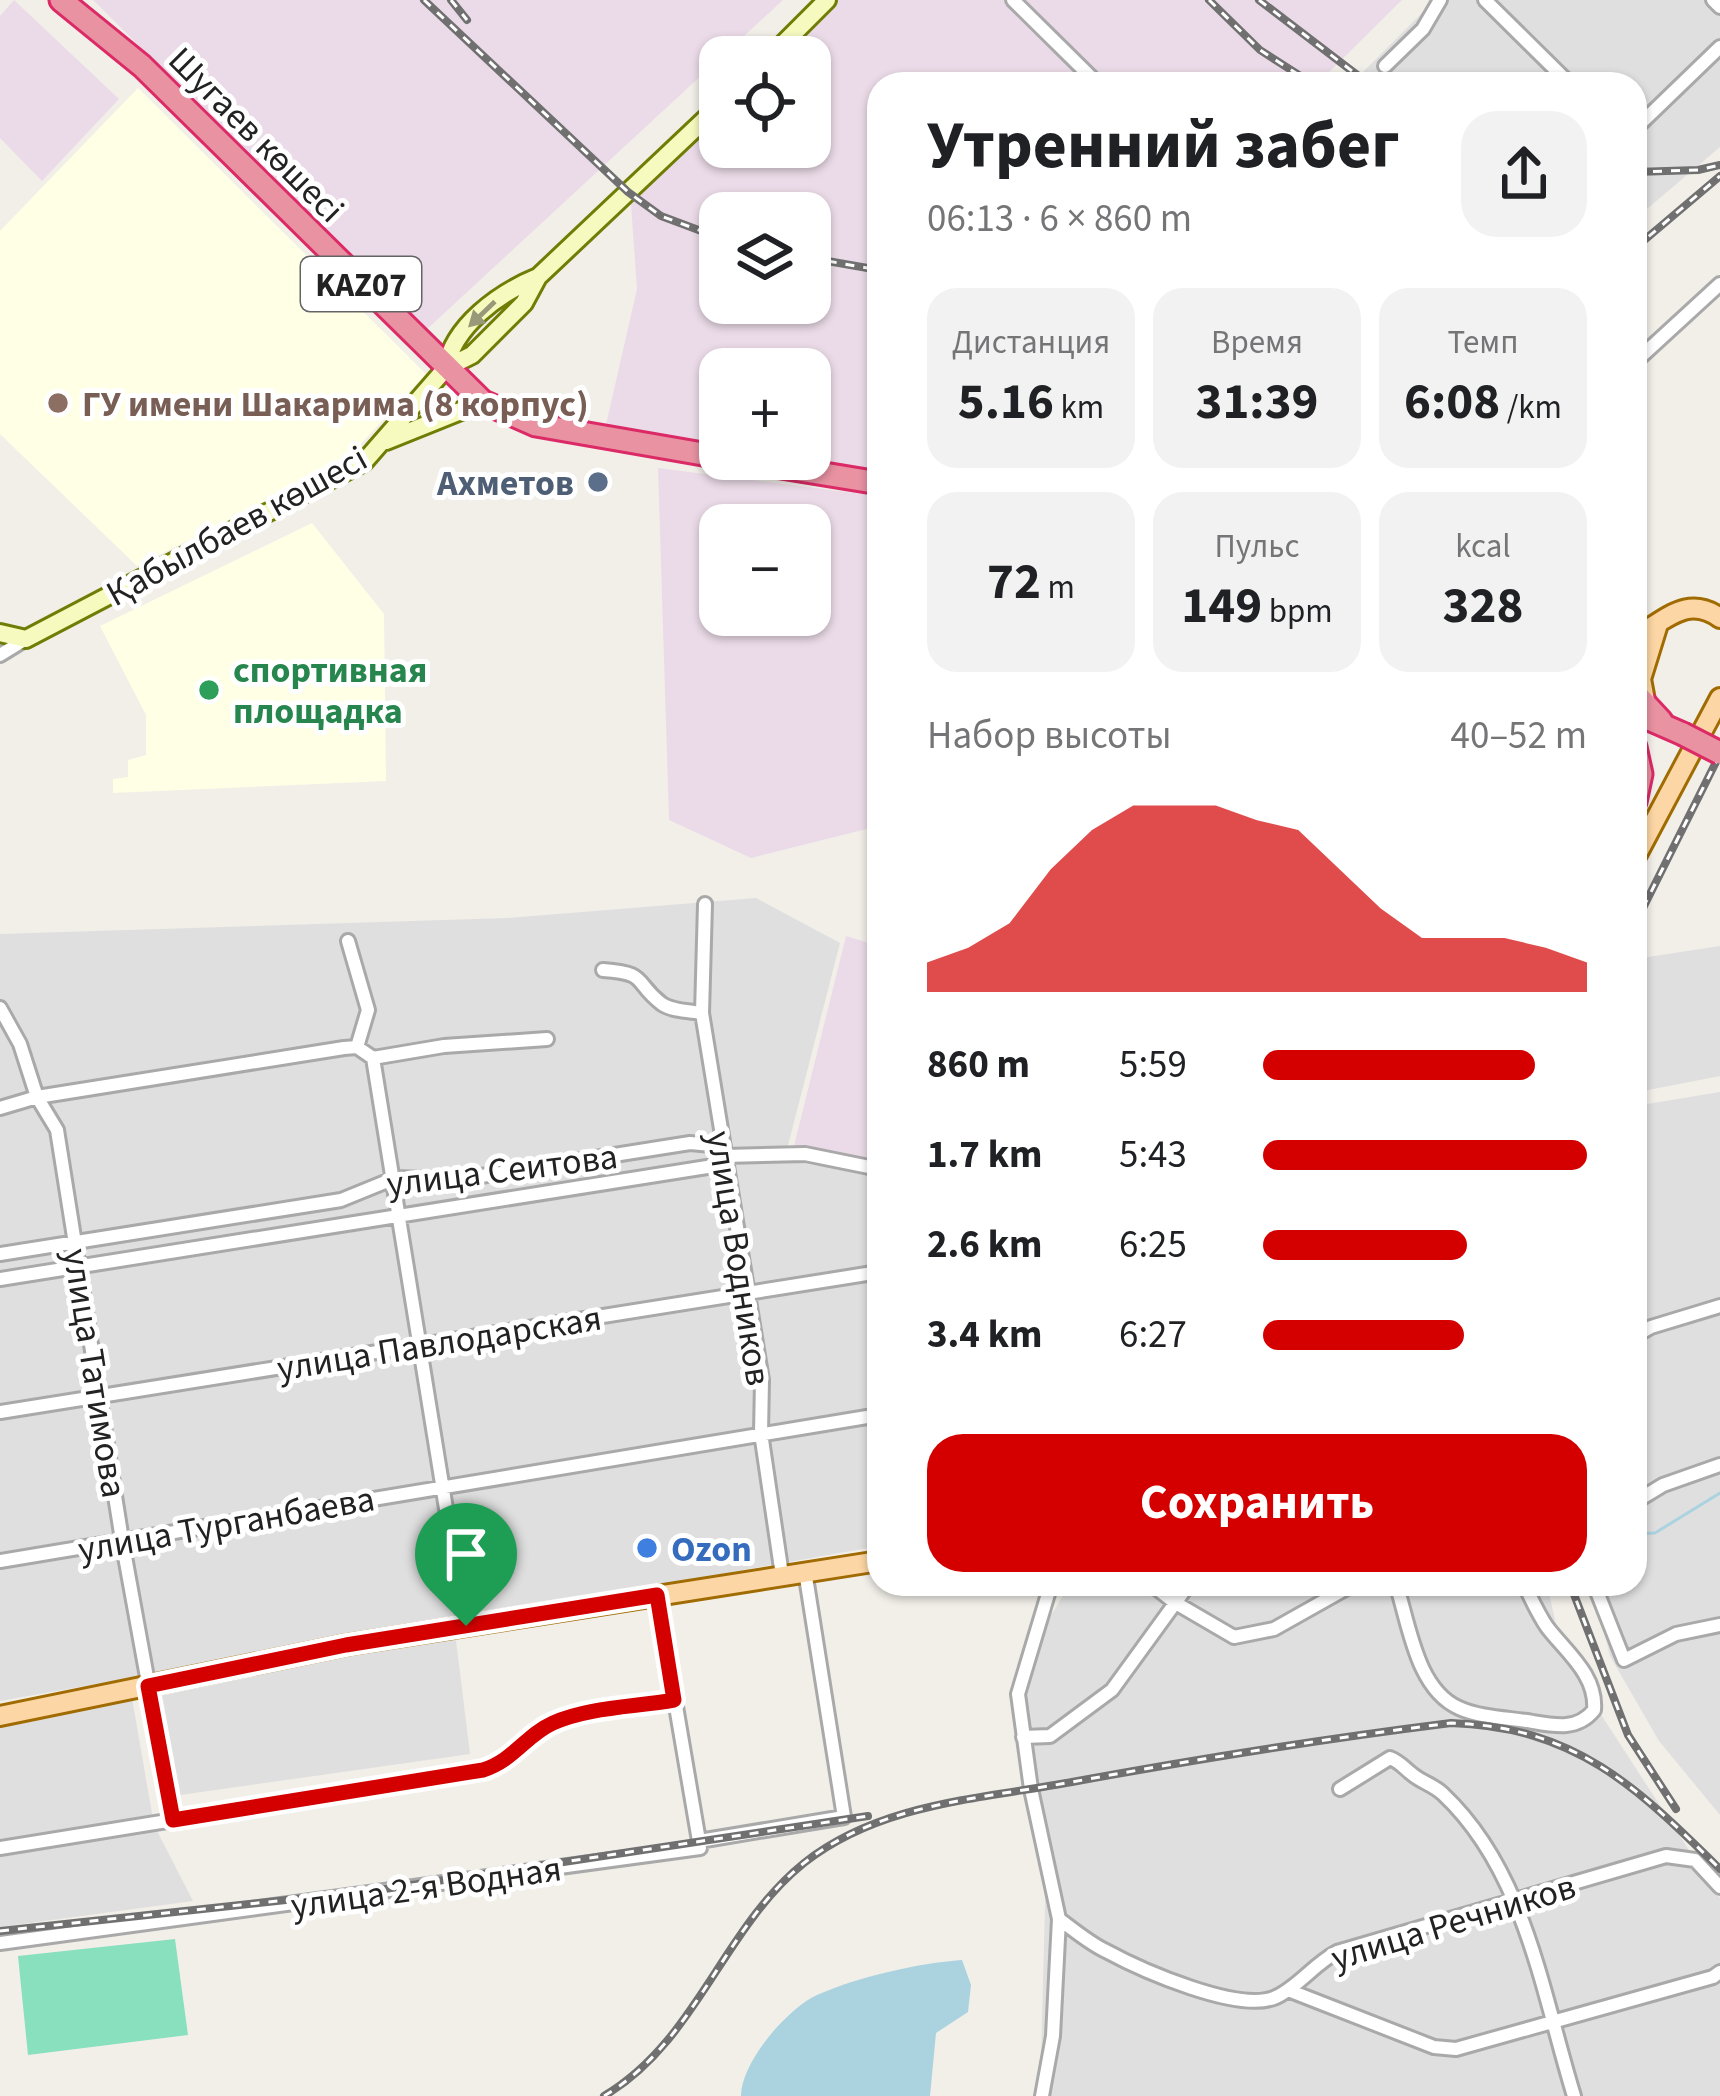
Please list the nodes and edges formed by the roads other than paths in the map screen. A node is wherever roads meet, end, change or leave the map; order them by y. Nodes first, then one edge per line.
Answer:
1 (61, 0) edge
2 (827, 0) edge
3 (1013, 0) edge
4 (1440, 0) edge
5 (1485, 0) edge
6 (1713, 0) edge
7 (1720, 7) edge
8 (791, 36) edge
9 (1720, 47) edge
10 (1384, 66) dead end
11 (1086, 72) edge
12 (1558, 72) edge
13 (1647, 117) edge
14 (699, 125) edge
15 (1720, 284) edge
16 (1647, 351) edge
17 (446, 368) junction
18 (483, 402) junction
19 (380, 443) junction
20 (699, 453) edge
21 (831, 475) edge
22 (867, 481) edge
23 (1720, 618) edge
24 (1658, 624) junction
25 (1647, 630) edge
26 (0, 633) edge
27 (26, 639) junction
28 (0, 655) edge
29 (1647, 660) edge
30 (1720, 698) edge
31 (1647, 710) edge
32 (1720, 754) edge
33 (1647, 835) edge
34 (705, 904) dead end
35 (348, 941) dead end
36 (603, 970) dead end
37 (0, 1008) edge
38 (702, 1013) junction
39 (547, 1039) dead end
40 (358, 1047) junction
41 (373, 1058) junction
42 (37, 1096) junction
43 (0, 1108) edge
44 (725, 1155) junction
45 (867, 1167) edge
46 (395, 1178) junction
47 (400, 1215) junction
48 (75, 1242) junction
49 (0, 1254) edge
50 (79, 1267) junction
51 (867, 1274) edge
52 (0, 1279) edge
53 (747, 1294) junction
54 (1720, 1306) edge
55 (1647, 1329) edge
56 (418, 1345) junction
57 (99, 1395) junction
58 (0, 1412) edge
59 (867, 1417) edge
60 (761, 1433) junction
61 (1720, 1465) edge
62 (442, 1486) junction
63 (1647, 1495) edge
64 (122, 1540) junction
65 (0, 1562) edge
66 (867, 1563) edge
67 (806, 1571) junction
68 (782, 1575) junction
69 (657, 1595) junction
70 (1048, 1596) edge
71 (1166, 1596) edge
72 (1179, 1596) edge
73 (1333, 1596) edge
74 (1400, 1596) edge
75 (1531, 1596) edge
76 (1599, 1596) edge
77 (1174, 1602) junction
78 (1720, 1625) edge
79 (466, 1626) junction
80 (148, 1686) junction
81 (674, 1700) junction
82 (0, 1716) edge
83 (1022, 1737) junction
84 (1340, 1789) dead end
85 (173, 1820) junction
86 (700, 1840) junction
87 (0, 1848) edge
88 (1720, 1887) edge
89 (1516, 1900) junction
90 (1058, 1919) junction
91 (0, 1943) edge
92 (1720, 1972) edge
93 (1288, 1990) junction
94 (1552, 2023) junction
95 (1042, 2096) edge
96 (1574, 2096) edge

1 - 17 highway, Шугаев көшесі / KAZ07
2 - 8 main road
3 - 11 street
4 - 10 street
5 - 12 street
6 - 7 street
9 - 13 street
14 - 17 main road, Қабылбаев көшесі
15 - 16 street
17 - 18 highway, Шугаев көшесі / KAZ07
17 - 19 main road, Қабылбаев көшесі
18 - 19 main road
18 - 20 highway, Шугаев көшесі / KAZ07
19 - 27 main road, Қабылбаев көшесі
21 - 22 highway
23 - 24 main road
24 - 25 main road
24 - 29 main road
26 - 27 main road
27 - 28 street
30 - 33 main road
31 - 32 highway, bridge
34 - 38 street, улица Водников
35 - 40 street
36 - 38 street
37 - 42 street, улица Татимова
38 - 44 street, улица Водников
39 - 41 street
40 - 41 street
40 - 42 street
41 - 46 street
42 - 43 street
42 - 48 street, улица Татимова
44 - 45 street, улица Сеитова
44 - 46 street, улица Сеитова
44 - 47 street, улица Сеитова
44 - 53 street, улица Водников
46 - 47 street
46 - 48 street, улица Сеитова
47 - 50 street, улица Сеитова
47 - 56 street
48 - 49 street, улица Сеитова
48 - 50 street, улица Татимова
50 - 52 street, улица Сеитова
50 - 57 street, улица Татимова
51 - 53 street, улица Павлодарская
53 - 56 street, улица Павлодарская
53 - 60 street, улица Водников
54 - 55 street
56 - 57 street, улица Павлодарская
56 - 62 street
57 - 58 street, улица Павлодарская
57 - 64 street, улица Татимова
59 - 60 street, улица Турганбаева
60 - 62 street, улица Турганбаева
60 - 68 street, улица Водников
61 - 63 street
62 - 64 street, улица Турганбаева
62 - 79 street
64 - 65 street, улица Турганбаева
64 - 80 street, улица Татимова
66 - 67 main road
67 - 68 main road
67 - 86 street, улица 2-я Водная
68 - 69 main road
69 - 79 main road
69 - 81 street
70 - 83 street
71 - 77 street
72 - 77 street
73 - 77 street
74 - 75 street
76 - 78 street
77 - 83 street
79 - 80 main road
80 - 82 main road
80 - 85 street, улица Татимова
81 - 85 street
81 - 86 street
83 - 90 street
84 - 89 street
85 - 87 street
86 - 91 street, улица 2-я Водная
88 - 89 street, улица Речников
89 - 93 street, улица Речников
89 - 94 street
90 - 93 street, улица Речников
90 - 95 street
92 - 94 street
93 - 94 street
94 - 96 street

